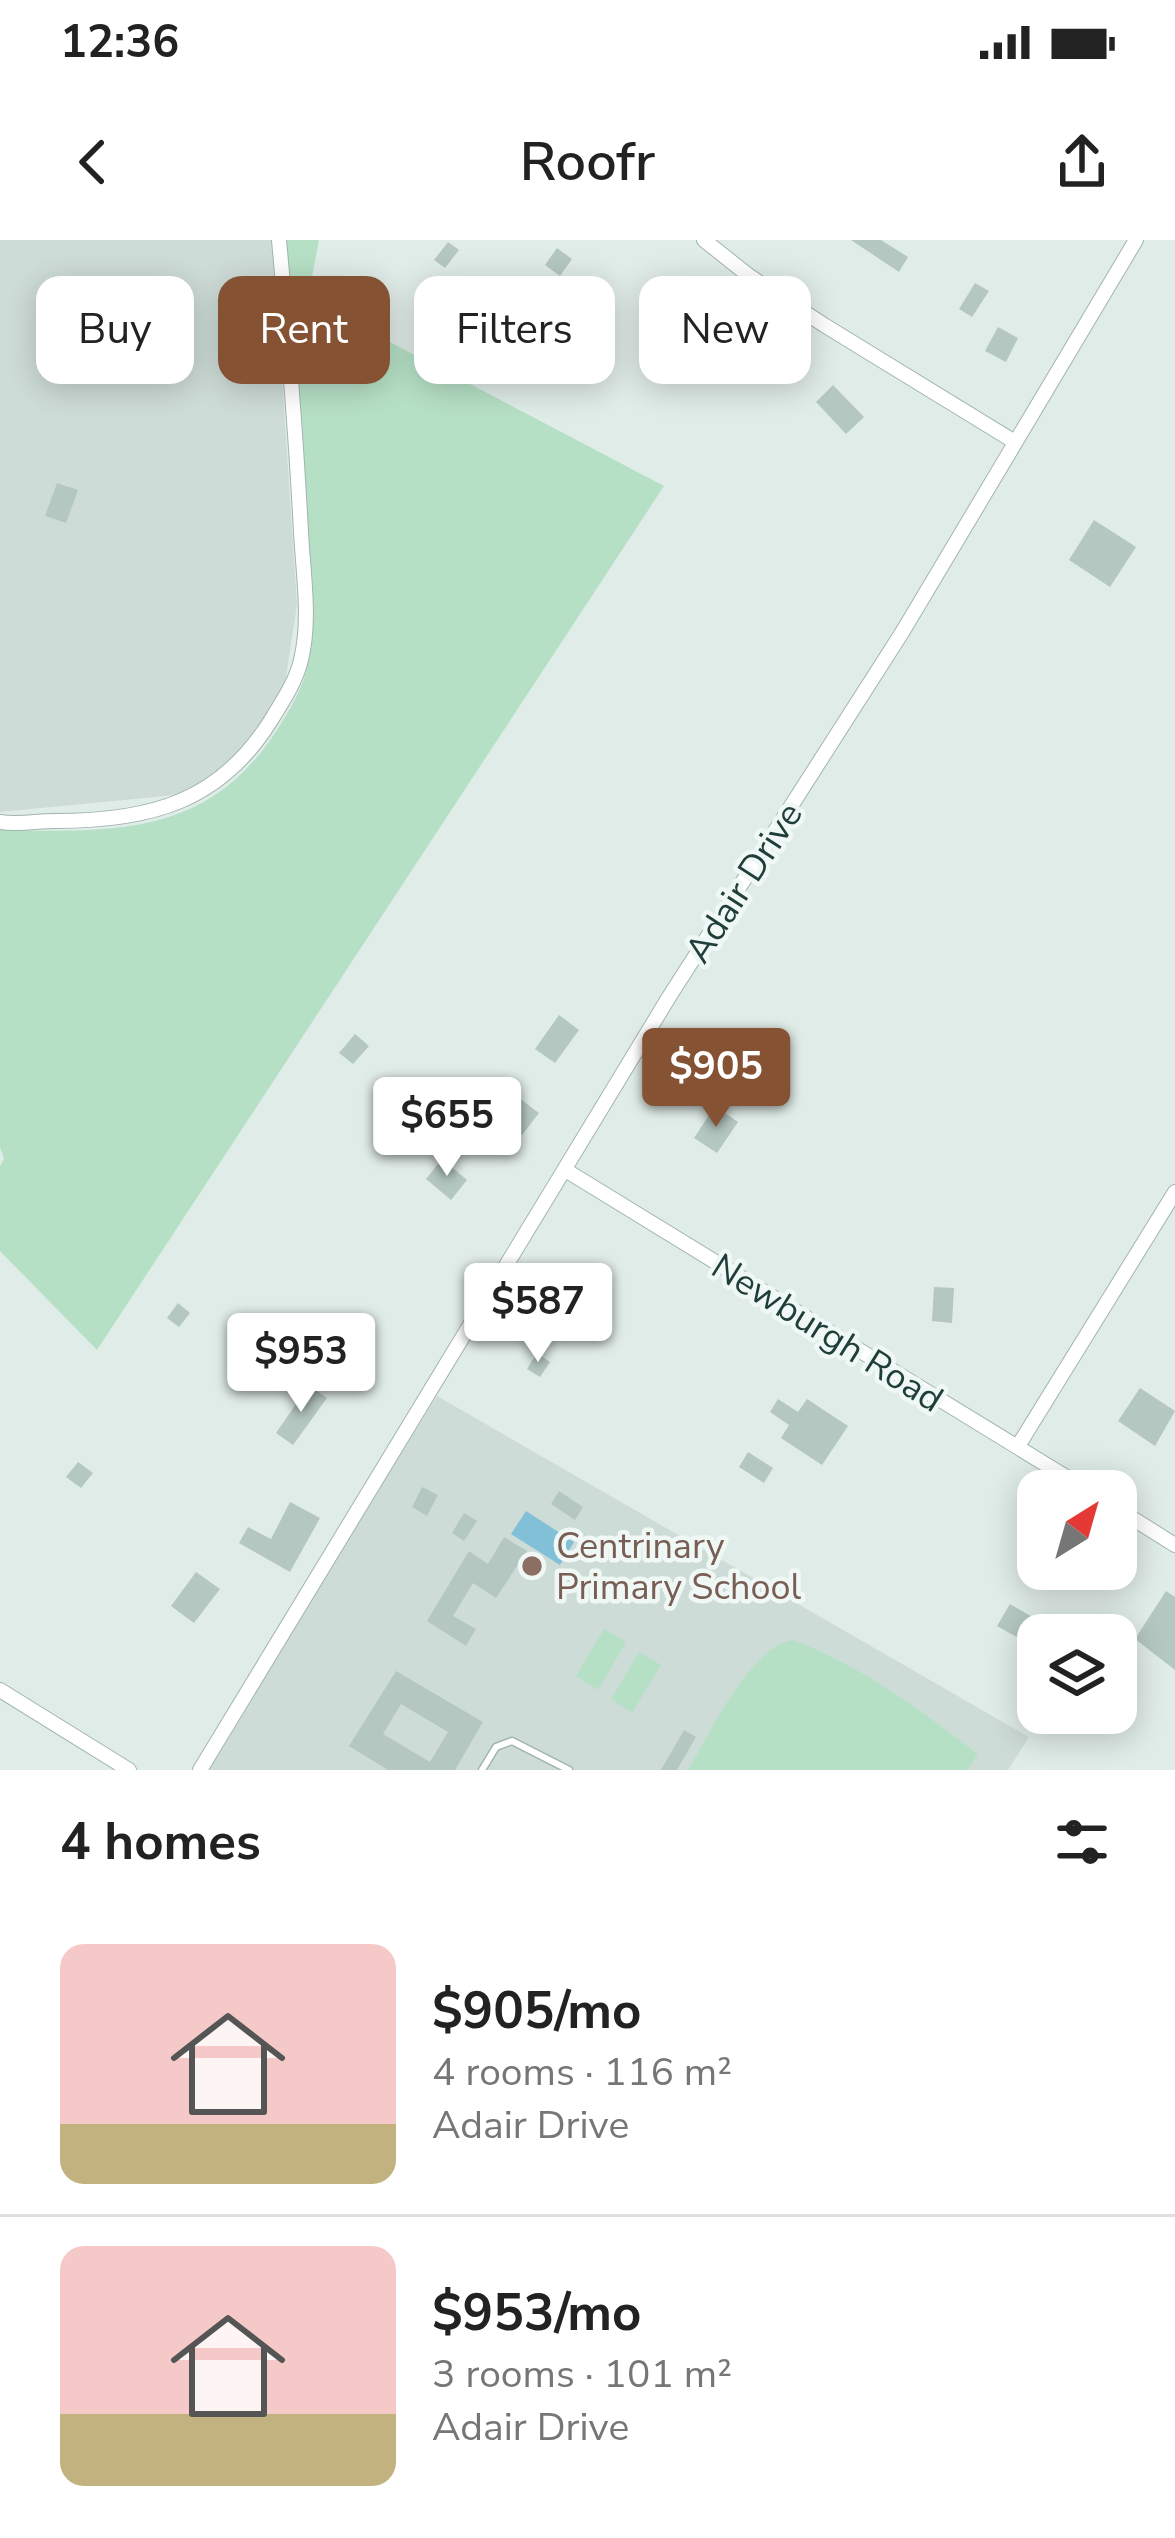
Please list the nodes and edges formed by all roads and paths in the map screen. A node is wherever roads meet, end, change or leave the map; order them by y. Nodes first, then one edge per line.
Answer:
1 (279, 240) edge
2 (704, 240) edge
3 (1136, 240) edge
4 (1015, 442) junction
5 (0, 822) edge
6 (567, 1171) junction
7 (1175, 1192) edge
8 (1018, 1446) junction
9 (1056, 1470) edge
10 (1137, 1521) edge
11 (1175, 1545) edge
12 (0, 1690) edge
13 (129, 1770) edge
14 (200, 1770) edge
15 (482, 1770) edge
16 (569, 1770) edge

1 - 5 street
2 - 4 street
3 - 4 street, Adair Drive
4 - 6 street, Adair Drive
6 - 8 street, Newburgh Road
6 - 14 street, Adair Drive
7 - 8 street
8 - 9 street, Newburgh Road
10 - 11 street
12 - 13 street
15 - 16 lane

